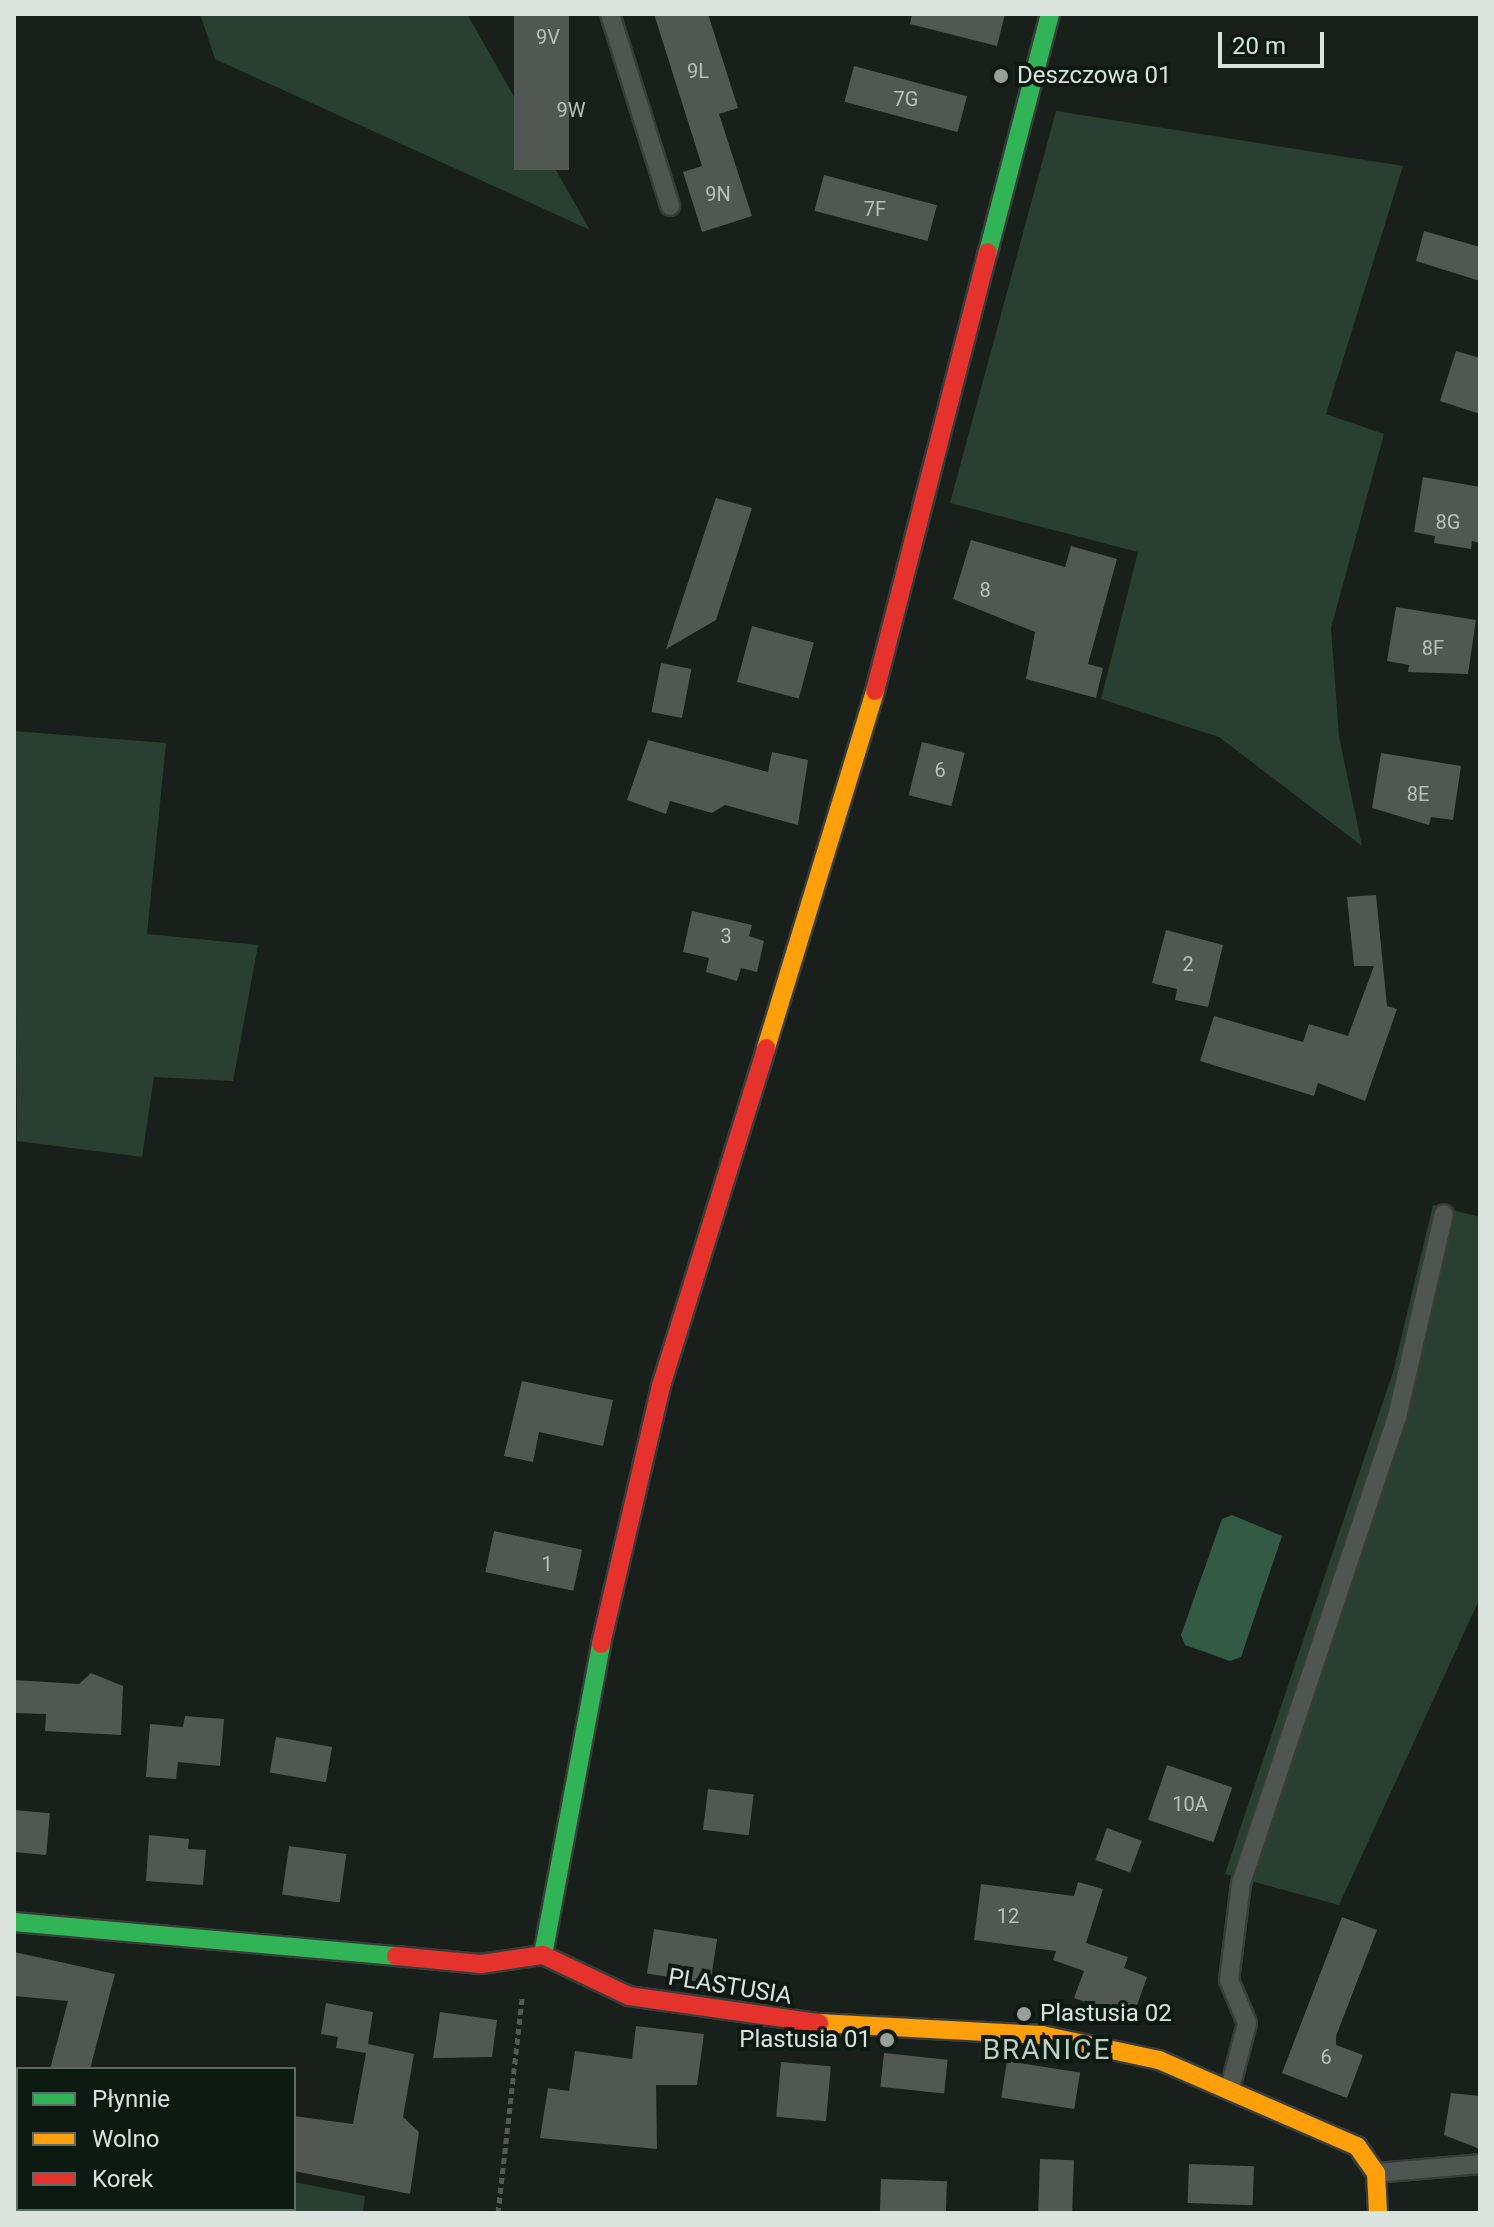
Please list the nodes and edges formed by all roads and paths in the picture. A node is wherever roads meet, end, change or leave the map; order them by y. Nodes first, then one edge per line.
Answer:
1 (610, 14) edge
2 (1050, 14) edge
3 (670, 206) dead end
4 (1444, 1214) dead end
5 (14, 1922) edge
6 (543, 1955) junction
7 (519, 2007) dead end
8 (1230, 2088) junction
9 (1480, 2164) edge
10 (1376, 2173) junction
11 (498, 2213) edge
12 (1378, 2213) edge

1 - 3 lane
2 - 6 street
4 - 8 lane
5 - 6 street
6 - 8 street, PLASTUSIA
7 - 11 path
8 - 10 street, PLASTUSIA
9 - 10 lane
10 - 12 street

